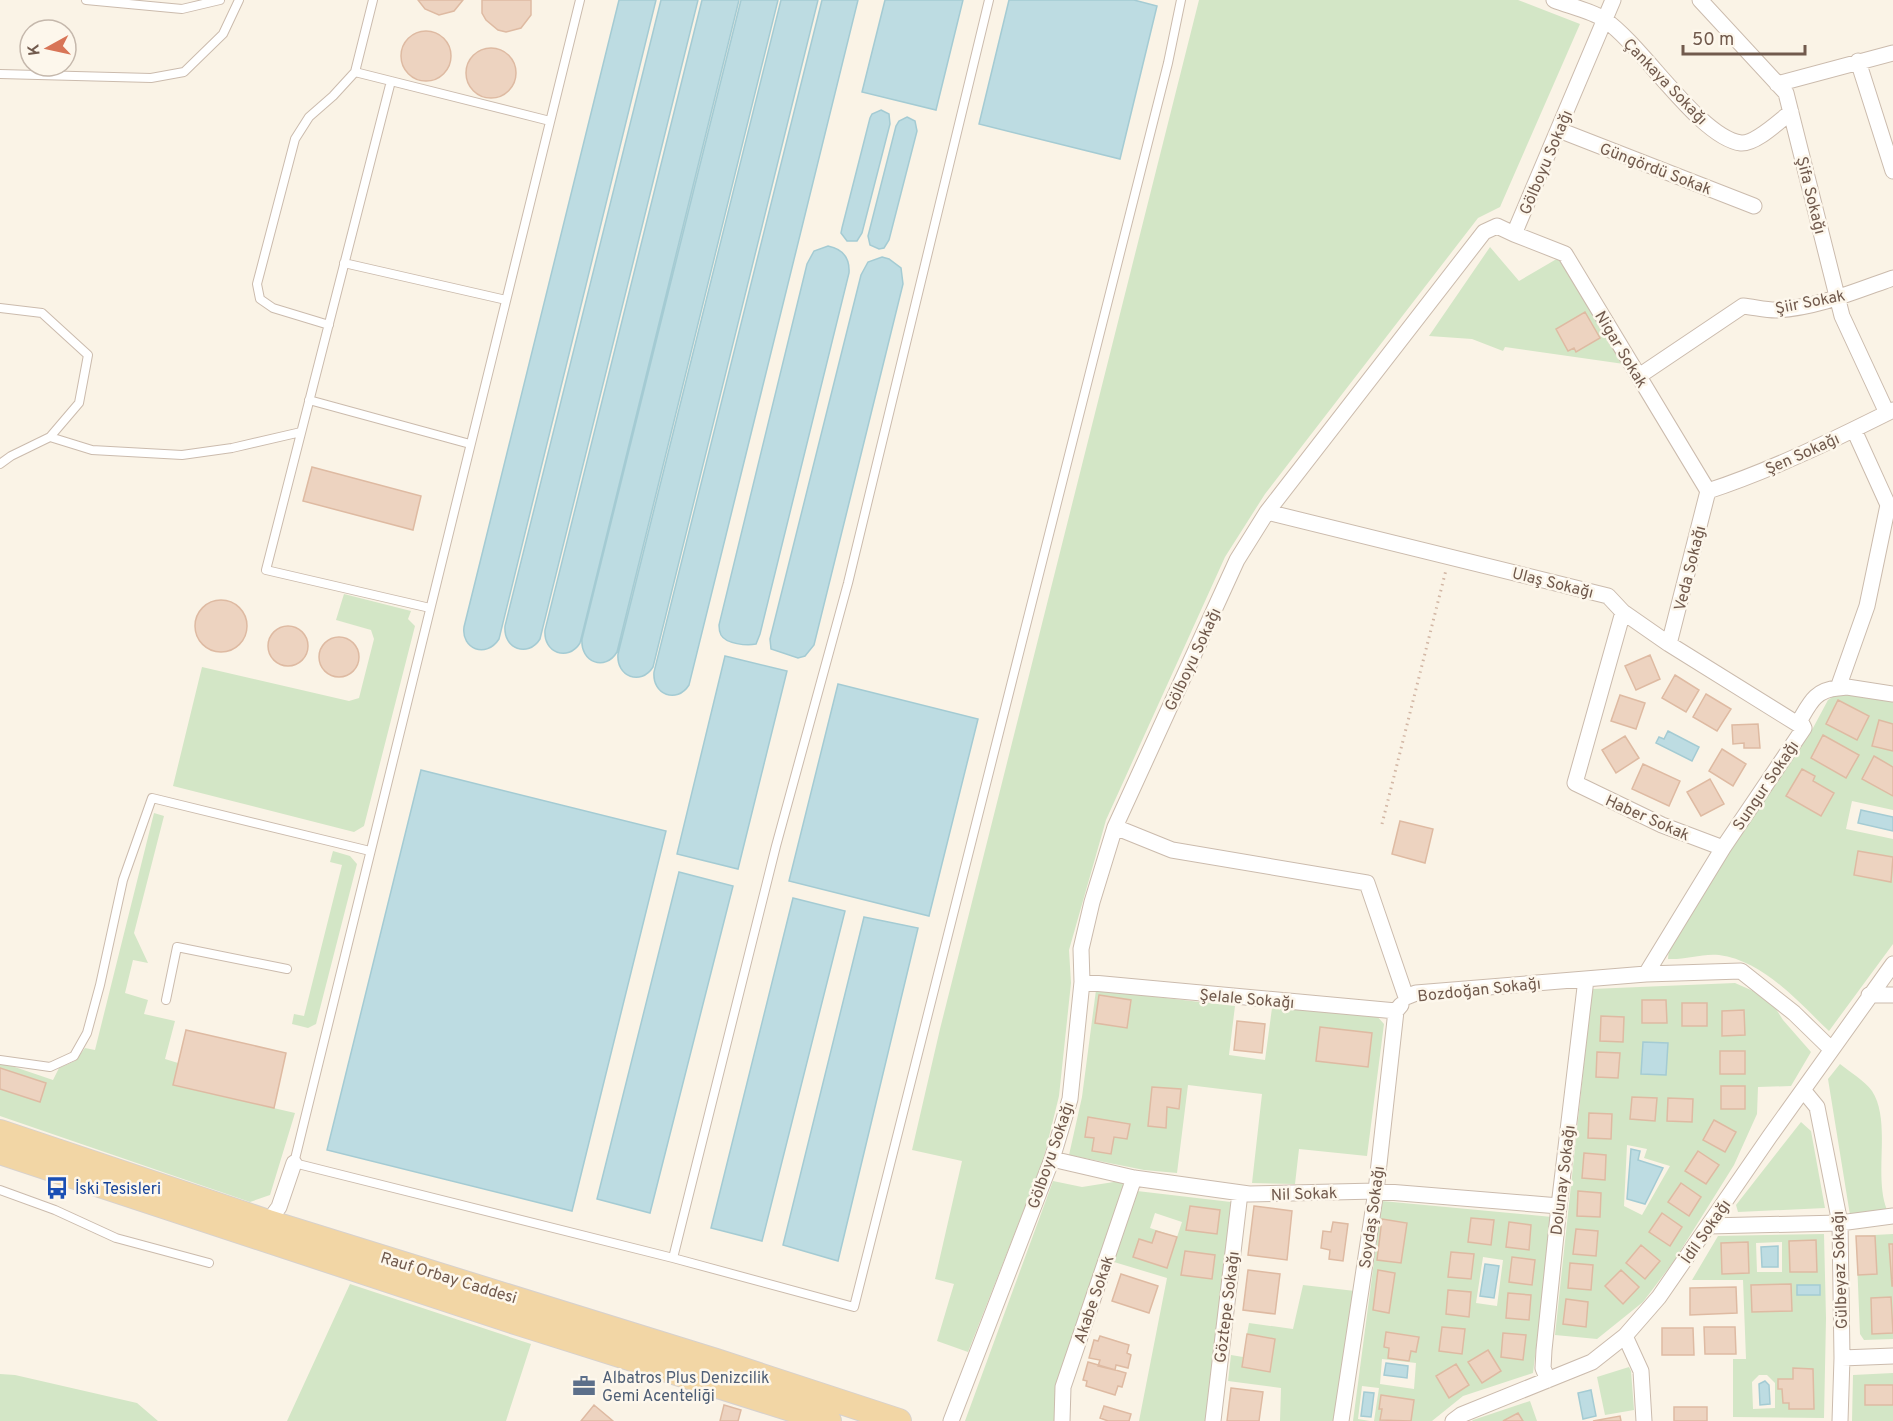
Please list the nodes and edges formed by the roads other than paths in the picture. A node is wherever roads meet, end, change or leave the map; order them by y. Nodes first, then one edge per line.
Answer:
1 (86, 0) edge
2 (220, 0) edge
3 (239, 0) edge
4 (373, 0) edge
5 (580, 0) edge
6 (989, 0) edge
7 (1180, 0) edge
8 (1554, 0) edge
9 (1613, 0) edge
10 (1700, 0) edge
11 (1605, 20) junction
12 (1893, 53) edge
13 (1858, 61) junction
14 (355, 72) junction
15 (0, 74) edge
16 (391, 81) junction
17 (1778, 84) junction
18 (1791, 112) junction
19 (550, 121) junction
20 (1559, 130) junction
21 (1893, 171) edge
22 (1754, 206) dead end
23 (1514, 234) junction
24 (344, 263) junction
25 (1893, 278) edge
26 (1837, 297) junction
27 (506, 300) junction
28 (0, 308) edge
29 (329, 325) junction
30 (1639, 376) junction
31 (309, 400) junction
32 (1890, 411) edge
33 (1854, 430) junction
34 (301, 432) junction
35 (50, 436) junction
36 (470, 444) junction
37 (0, 464) edge
38 (1708, 491) junction
39 (1891, 509) edge
40 (1267, 512) junction
41 (430, 608) junction
42 (1623, 612) junction
43 (1670, 644) junction
44 (1838, 688) junction
45 (1893, 694) edge
46 (1804, 728) junction
47 (1115, 827) junction
48 (1723, 848) junction
49 (370, 851) junction
50 (1893, 964) edge
51 (287, 969) dead end
52 (1646, 974) junction
53 (1586, 979) junction
54 (1082, 982) junction
55 (1869, 995) junction
56 (1893, 995) edge
57 (1406, 997) junction
58 (166, 1000) dead end
59 (1396, 1011) junction
60 (1831, 1049) junction
61 (0, 1060) edge
62 (1803, 1090) junction
63 (0, 1132) edge
64 (0, 1152) edge
65 (1052, 1160) junction
66 (294, 1163) junction
67 (1134, 1178) junction
68 (0, 1190) edge
69 (1376, 1191) junction
70 (1240, 1193) junction
71 (1559, 1206) junction
72 (1893, 1216) edge
73 (1840, 1223) junction
74 (1708, 1226) junction
75 (266, 1230) junction
76 (673, 1258) junction
77 (208, 1263) dead end
78 (1625, 1336) junction
79 (1893, 1356) edge
80 (1842, 1358) junction
81 (1548, 1380) junction
82 (829, 1421) edge
83 (899, 1421) edge
84 (951, 1421) edge
85 (1062, 1421) edge
86 (1213, 1421) edge
87 (1341, 1421) edge
88 (1453, 1421) edge
89 (1644, 1421) edge
90 (1840, 1421) edge

1 - 2 lane
3 - 15 lane
4 - 14 lane
5 - 19 lane
6 - 76 lane
7 - 76 lane
8 - 11 street
9 - 11 street, Gölboyu Sokağı
10 - 17 street, Şifa Sokağı
11 - 18 street, Çankaya Sokağı
11 - 20 street, Gölboyu Sokağı
12 - 13 street
13 - 17 street
13 - 21 street
14 - 16 lane
14 - 29 lane
16 - 19 lane
16 - 24 lane
17 - 18 street, Şifa Sokağı
18 - 26 street, Şifa Sokağı
19 - 27 lane
20 - 22 street, Güngördü Sokak
20 - 23 street, Gölboyu Sokağı
23 - 30 street, Nigar Sokak
23 - 40 street, Gölboyu Sokağı
24 - 27 lane
24 - 29 lane
25 - 26 street, Şiir Sokak
26 - 30 street, Şiir Sokak
26 - 32 street, Şifa Sokağı
27 - 36 lane
28 - 35 lane
29 - 31 lane
30 - 38 street, Nigar Sokak
31 - 34 lane
31 - 36 lane
32 - 33 street, Şen Sokağı
33 - 38 street, Şen Sokağı
33 - 39 street
34 - 35 lane
34 - 41 lane
35 - 37 lane
36 - 41 lane
38 - 43 street, Veda Sokağı
39 - 44 street
40 - 42 street, Ulaş Sokağı
40 - 47 street, Gölboyu Sokağı
41 - 49 lane
42 - 43 street, Ulaş Sokağı
42 - 48 street, Haber Sokak
43 - 46 street, Ulaş Sokağı
44 - 45 street
44 - 46 street, Sungur Sokağı
46 - 48 street, Sungur Sokağı
47 - 54 street, Gölboyu Sokağı
47 - 57 street, Bozdoğan Sokağı
48 - 52 street, Sungur Sokağı
49 - 61 lane
49 - 66 lane
50 - 55 street, İdil Sokağı
51 - 58 lane
52 - 53 street, Bozdoğan Sokağı
52 - 60 street, Bozdoğan Sokağı
53 - 57 street, Bozdoğan Sokağı
53 - 71 street, Dolunay Sokağı
54 - 59 street, Şelale Sokağı
54 - 65 street, Gölboyu Sokağı
55 - 56 street
55 - 60 street, İdil Sokağı
57 - 59 street
59 - 69 street, Soydaş Sokağı
60 - 62 street, İdil Sokağı
62 - 73 street, Gülbeyaz Sokağı
62 - 74 street, İdil Sokağı
63 - 75 main road, Rauf Orbay Caddesi
64 - 75 main road, Rauf Orbay Caddesi
65 - 67 street, Nil Sokak
65 - 84 street, Gölboyu Sokağı
66 - 75 street
66 - 76 lane
67 - 70 street, Nil Sokak
67 - 85 street, Akabe Sokak
68 - 77 lane
69 - 70 street, Nil Sokak
69 - 71 street, Nil Sokak
69 - 87 street, Soydaş Sokağı
70 - 86 street, Göztepe Sokağı
71 - 81 street, Dolunay Sokağı
72 - 73 street
73 - 74 street
73 - 80 street, Gülbeyaz Sokağı
74 - 78 street, İdil Sokağı
75 - 82 main road, Rauf Orbay Caddesi
75 - 83 main road, Rauf Orbay Caddesi
78 - 81 street, İdil Sokağı
78 - 89 street
79 - 80 street
80 - 90 street, Gülbeyaz Sokağı
81 - 88 street, İdil Sokağı

